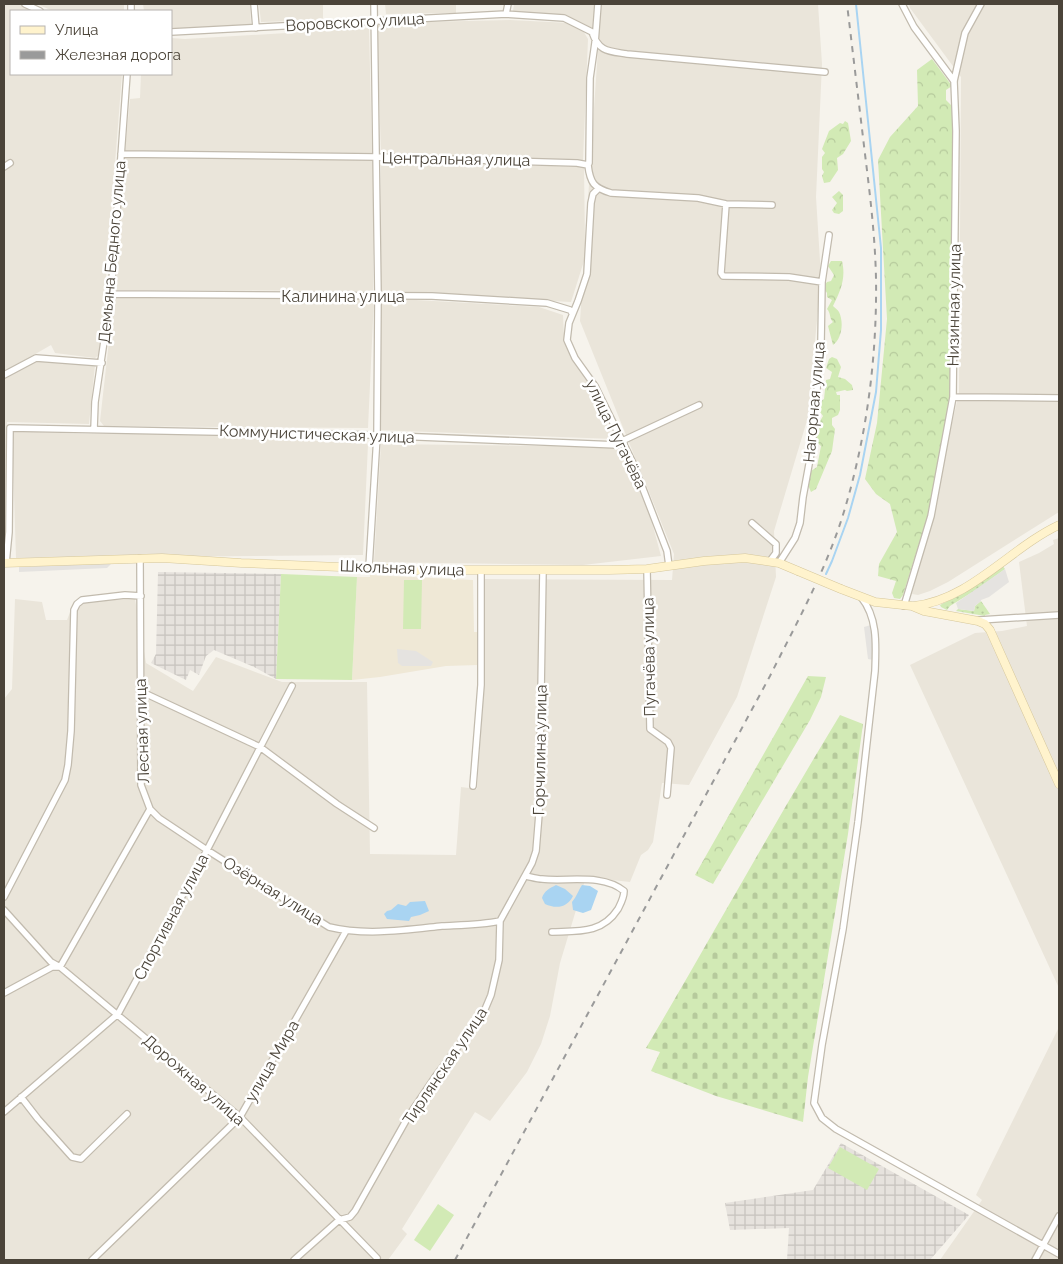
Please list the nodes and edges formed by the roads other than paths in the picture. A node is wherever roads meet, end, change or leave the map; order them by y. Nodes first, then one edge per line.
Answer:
1 (25, 4) edge
2 (254, 4) edge
3 (374, 4) edge
4 (508, 4) edge
5 (598, 4) edge
6 (902, 4) edge
7 (981, 4) edge
8 (38, 10) edge
9 (506, 14) junction
10 (374, 20) junction
11 (256, 28) junction
12 (172, 32) edge
13 (596, 43) junction
14 (825, 72) dead end
15 (127, 75) edge
16 (954, 81) junction
17 (121, 154) junction
18 (376, 157) junction
19 (10, 163) dead end
20 (588, 164) junction
21 (4, 167) edge
22 (598, 189) junction
23 (726, 204) junction
24 (772, 205) dead end
25 (829, 235) dead end
26 (822, 282) junction
27 (111, 294) junction
28 (378, 296) junction
29 (572, 313) junction
30 (102, 363) junction
31 (4, 375) edge
32 (953, 397) junction
33 (1059, 398) edge
34 (698, 405) dead end
35 (94, 429) junction
36 (377, 436) junction
37 (623, 442) junction
38 (7, 472) edge
39 (752, 524) dead end
40 (1059, 525) edge
41 (140, 558) junction
42 (770, 561) junction
43 (5, 563) edge
44 (779, 563) junction
45 (669, 566) junction
46 (369, 567) junction
47 (647, 569) junction
48 (481, 570) junction
49 (544, 570) junction
50 (141, 596) junction
51 (861, 597) junction
52 (908, 606) junction
53 (1059, 615) edge
54 (978, 620) junction
55 (292, 686) dead end
56 (140, 691) junction
57 (260, 747) junction
58 (1059, 784) edge
59 (473, 786) dead end
60 (666, 795) dead end
61 (150, 809) junction
62 (374, 828) dead end
63 (207, 850) junction
64 (526, 876) junction
65 (4, 897) edge
66 (4, 910) edge
67 (500, 921) junction
68 (346, 931) junction
69 (552, 932) dead end
70 (60, 967) junction
71 (4, 993) edge
72 (118, 1014) junction
73 (21, 1097) junction
74 (4, 1112) edge
75 (127, 1114) dead end
76 (240, 1117) junction
77 (1059, 1216) edge
78 (339, 1220) junction
79 (1043, 1245) junction
80 (1059, 1254) edge
81 (377, 1258) dead end
82 (92, 1260) edge
83 (294, 1260) edge
84 (1035, 1260) edge

1 - 8 street
2 - 11 street
3 - 10 street
4 - 9 street
5 - 13 street
6 - 16 street
7 - 16 street, Низинная улица
9 - 10 street, Воровского улица
9 - 13 street, Воровского улица
10 - 11 street, Воровского улица
10 - 18 street
11 - 12 street, Воровского улица
13 - 14 street, Воровского улица
13 - 20 street
15 - 17 street, Демьяна Бедного улица
16 - 32 street, Низинная улица
17 - 18 street, Центральная улица
17 - 27 street, Демьяна Бедного улица
18 - 20 street, Центральная улица
18 - 28 street
19 - 21 street
20 - 22 street
22 - 23 street
22 - 29 street, улица Пугачёва
23 - 24 street
23 - 26 street
25 - 26 street, Нагорная улица
26 - 44 street, Нагорная улица
27 - 28 street, Калинина улица
27 - 30 street, Демьяна Бедного улица
28 - 29 street, Калинина улица
28 - 36 street
29 - 37 street, улица Пугачёва
30 - 31 street
30 - 35 street, Демьяна Бедного улица
32 - 33 street
32 - 52 street, Низинная улица
34 - 37 street
35 - 36 street, Коммунистическая улица
35 - 38 street, Коммунистическая улица
36 - 37 street, Коммунистическая улица
36 - 46 street
37 - 45 street, улица Пугачёва
38 - 43 street
39 - 42 street
40 - 52 street
41 - 43 street, Школьная улица
41 - 46 street, Школьная улица
41 - 50 street, Лесная улица
42 - 44 street, Школьная улица
42 - 45 street, Школьная улица
44 - 51 street, Школьная улица, bridge
45 - 47 street, Школьная улица
46 - 48 street, Школьная улица
47 - 49 street, Школьная улица
47 - 60 street, Пугачёва улица
48 - 49 street, Школьная улица
48 - 59 street
49 - 64 street, Горчилина улица
50 - 56 street, Лесная улица
50 - 65 street
51 - 52 street, Школьная улица
51 - 79 street
52 - 54 street
53 - 54 street
54 - 58 street
55 - 57 street, Спортивная улица
56 - 57 street
56 - 61 street, Лесная улица
57 - 62 street
57 - 63 street, Спортивная улица
61 - 63 street, Озёрная улица
61 - 70 street
63 - 68 street, Озёрная улица
63 - 72 street, Спортивная улица
64 - 67 street, Горчилина улица
64 - 69 street
66 - 70 street, Дорожная улица
67 - 68 street, Озёрная улица
67 - 78 street, Тирлянская улица
68 - 76 street, улица Мира
70 - 71 street
70 - 72 street, Дорожная улица
72 - 73 street, Спортивная улица
72 - 76 street, Дорожная улица
73 - 74 street, Спортивная улица
73 - 75 street
76 - 78 street, Дорожная улица
76 - 82 street, улица Мира
77 - 79 street
78 - 81 street, Дорожная улица
78 - 83 street, Тирлянская улица
79 - 80 street
79 - 84 street

